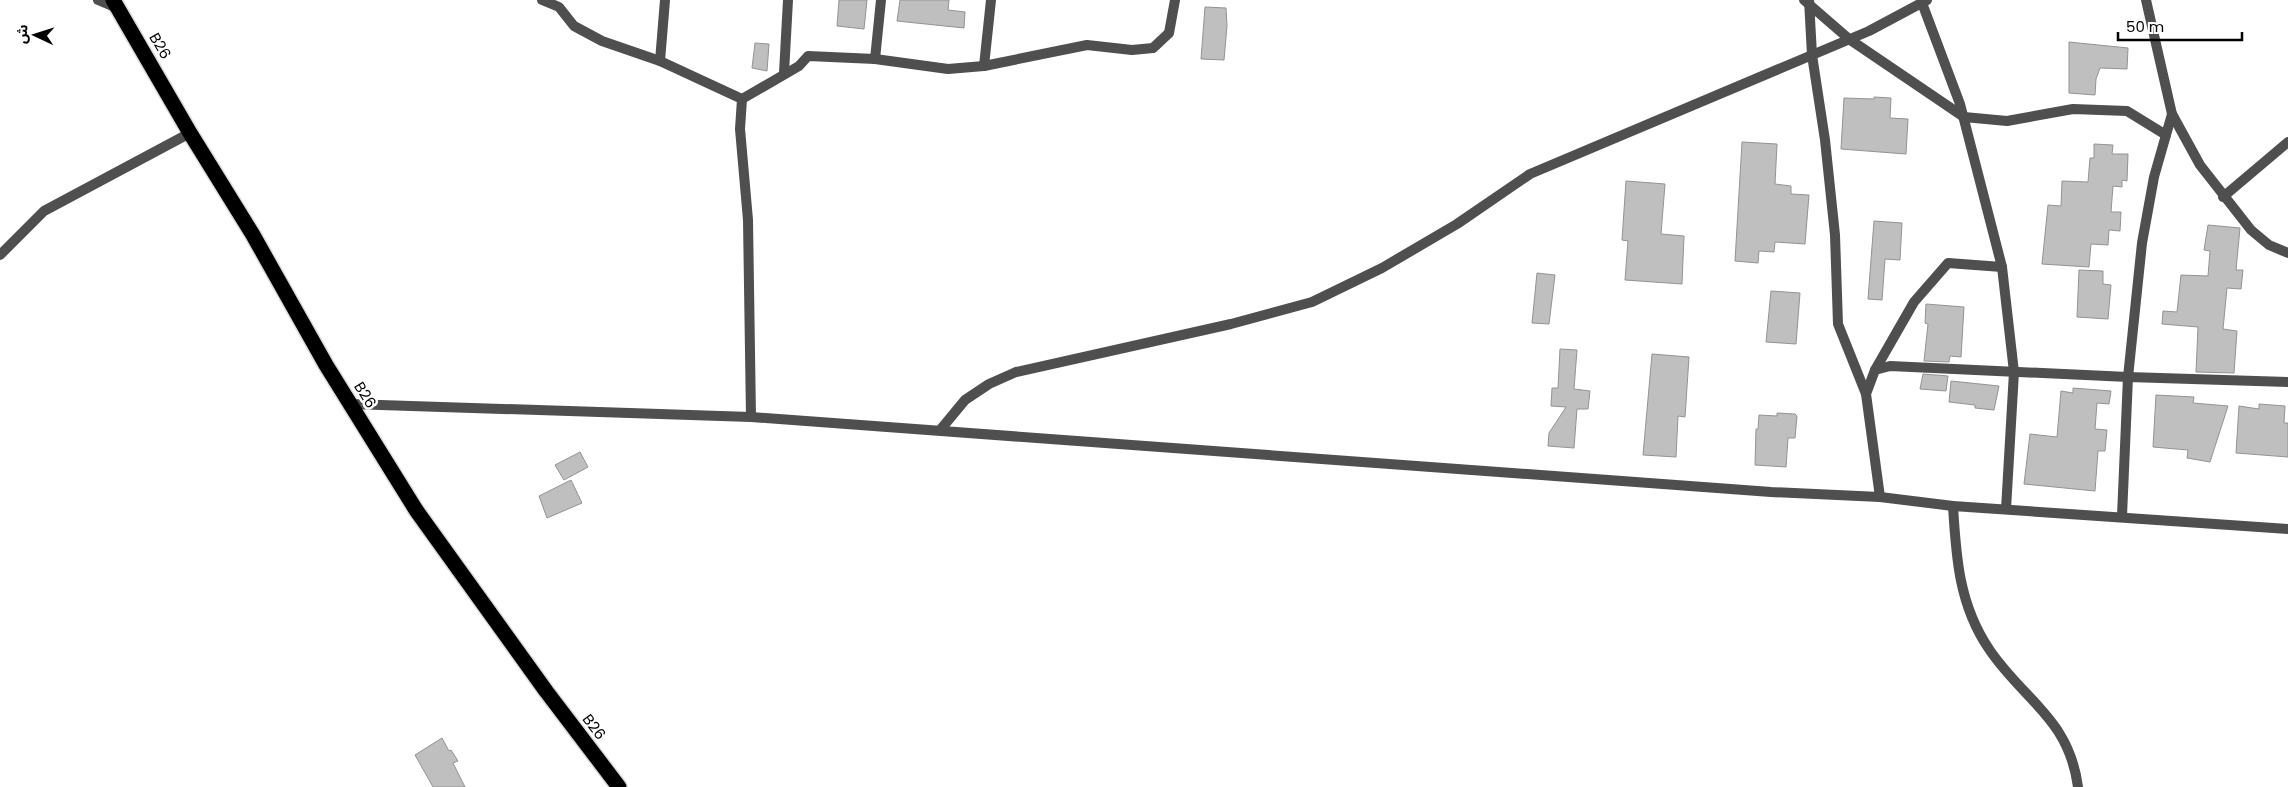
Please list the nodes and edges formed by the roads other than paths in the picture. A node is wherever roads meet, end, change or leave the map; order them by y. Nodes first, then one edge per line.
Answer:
1 (98, 0) edge
2 (542, 0) edge
3 (665, 0) edge
4 (788, 0) edge
5 (882, 0) edge
6 (991, 0) edge
7 (1175, 0) edge
8 (2146, 0) edge
9 (1807, 1) edge
10 (1924, 2) edge
11 (116, 4) edge
12 (560, 4) edge
13 (1849, 40) junction
14 (1812, 55) junction
15 (875, 59) junction
16 (660, 61) junction
17 (984, 66) junction
18 (784, 73) junction
19 (742, 99) junction
20 (2172, 114) junction
21 (1964, 117) junction
22 (190, 133) junction
23 (2166, 136) junction
24 (2288, 142) edge
25 (2223, 197) junction
26 (2288, 253) edge
27 (0, 255) edge
28 (2002, 267) junction
29 (1875, 370) junction
30 (2014, 372) junction
31 (2128, 378) junction
32 (2288, 382) edge
33 (1866, 394) junction
34 (350, 404) junction
35 (751, 417) junction
36 (941, 429) junction
37 (1880, 498) junction
38 (1953, 506) junction
39 (2006, 509) junction
40 (2122, 516) junction
41 (2288, 529) edge
42 (619, 787) edge
43 (2078, 787) edge

1 - 11 street
2 - 12 street
3 - 16 street
4 - 18 street
5 - 15 street
6 - 17 street
7 - 17 street
8 - 20 street
9 - 13 street
9 - 14 street
10 - 13 street
10 - 21 street
11 - 22 highway, B26
12 - 16 street
13 - 14 street
13 - 21 street
14 - 33 street
14 - 36 street
15 - 17 street
15 - 18 street
16 - 19 street
18 - 19 street
19 - 35 street
20 - 23 street
20 - 25 street
21 - 23 street
21 - 28 street
22 - 27 street
22 - 34 highway, B26
23 - 31 street
24 - 25 street
25 - 26 street
28 - 29 street
28 - 30 street
29 - 30 street
29 - 33 street
30 - 31 street
30 - 39 street
31 - 32 street
31 - 40 street
33 - 37 street
34 - 35 street
34 - 42 highway, B26
35 - 36 street
36 - 37 street
37 - 38 street
38 - 39 street
38 - 43 street
39 - 40 street
40 - 41 street

